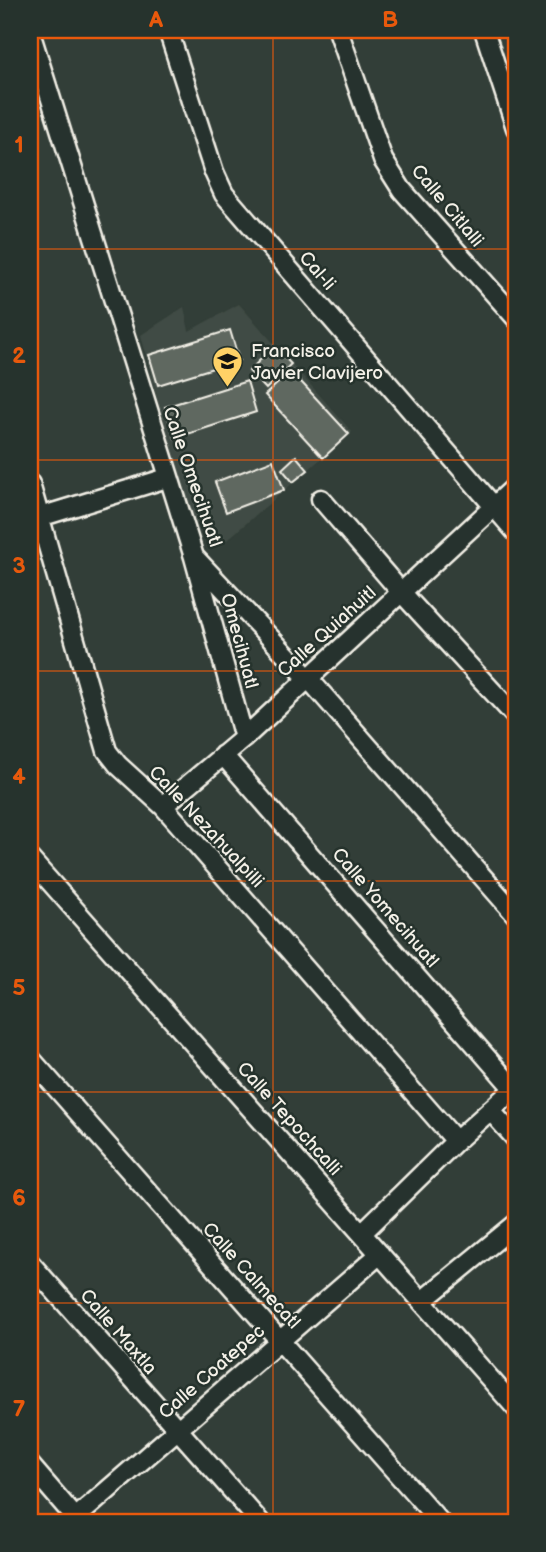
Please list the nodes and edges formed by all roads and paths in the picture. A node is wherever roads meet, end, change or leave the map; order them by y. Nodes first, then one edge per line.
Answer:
1 (168, 30) edge
2 (338, 30) edge
3 (484, 30) edge
4 (30, 32) edge
5 (516, 128) edge
6 (516, 318) edge
7 (167, 478) junction
8 (30, 484) edge
9 (516, 486) edge
10 (321, 499) dead end
11 (492, 506) junction
12 (35, 519) edge
13 (516, 532) edge
14 (194, 556) junction
15 (402, 593) junction
16 (308, 678) junction
17 (516, 717) edge
18 (244, 737) junction
19 (223, 755) junction
20 (163, 806) junction
21 (30, 859) edge
22 (516, 915) edge
23 (30, 1058) edge
24 (515, 1088) edge
25 (490, 1110) junction
26 (516, 1139) edge
27 (456, 1140) junction
28 (516, 1224) edge
29 (362, 1233) junction
30 (380, 1254) junction
31 (30, 1263) edge
32 (422, 1301) junction
33 (281, 1340) junction
34 (513, 1399) edge
35 (177, 1430) junction
36 (30, 1465) edge
37 (75, 1521) edge
38 (260, 1522) edge
39 (440, 1522) edge

1 - 11 street, Cal-li
2 - 6 street, Calle Citlalli
3 - 5 street
4 - 7 street, Calle Omecihuatl
7 - 12 street
7 - 14 street, Calle Omecihuatl
8 - 12 street, Calle Nezahualpilli
9 - 11 street, Calle Quiahuitl
10 - 15 street
11 - 13 street, Cal-li
11 - 15 street, Calle Quiahuitl
12 - 20 street, Calle Nezahualpilli
14 - 16 street, Calle Omecihuatl
14 - 18 street, Omecihuatl
15 - 16 street, Calle Quiahuitl
15 - 17 street
16 - 18 street, Calle Quiahuitl
16 - 22 street, Calle Omecihuatl
18 - 19 street, Calle Quiahuitl
19 - 20 street, Calle Quiahuitl
19 - 24 street, Calle Yomecihuatl
20 - 27 street, Calle Nezahualpilli
21 - 29 street, Calle Tepochcalli
23 - 33 street, Calle Calmecatl
24 - 25 street
25 - 26 street
25 - 27 street
27 - 29 street
28 - 32 street
29 - 30 street, Calle Tepochcalli
30 - 32 street, Calle Tepochcalli
30 - 33 street, Calle Coatepec
31 - 35 street, Calle Maxtla
32 - 34 street, Calle Tepochcalli
33 - 35 street, Calle Coatepec
33 - 39 street, Calle Calmecatl
35 - 37 street, Calle Coatepec
35 - 38 street, Calle Maxtla
36 - 37 street

